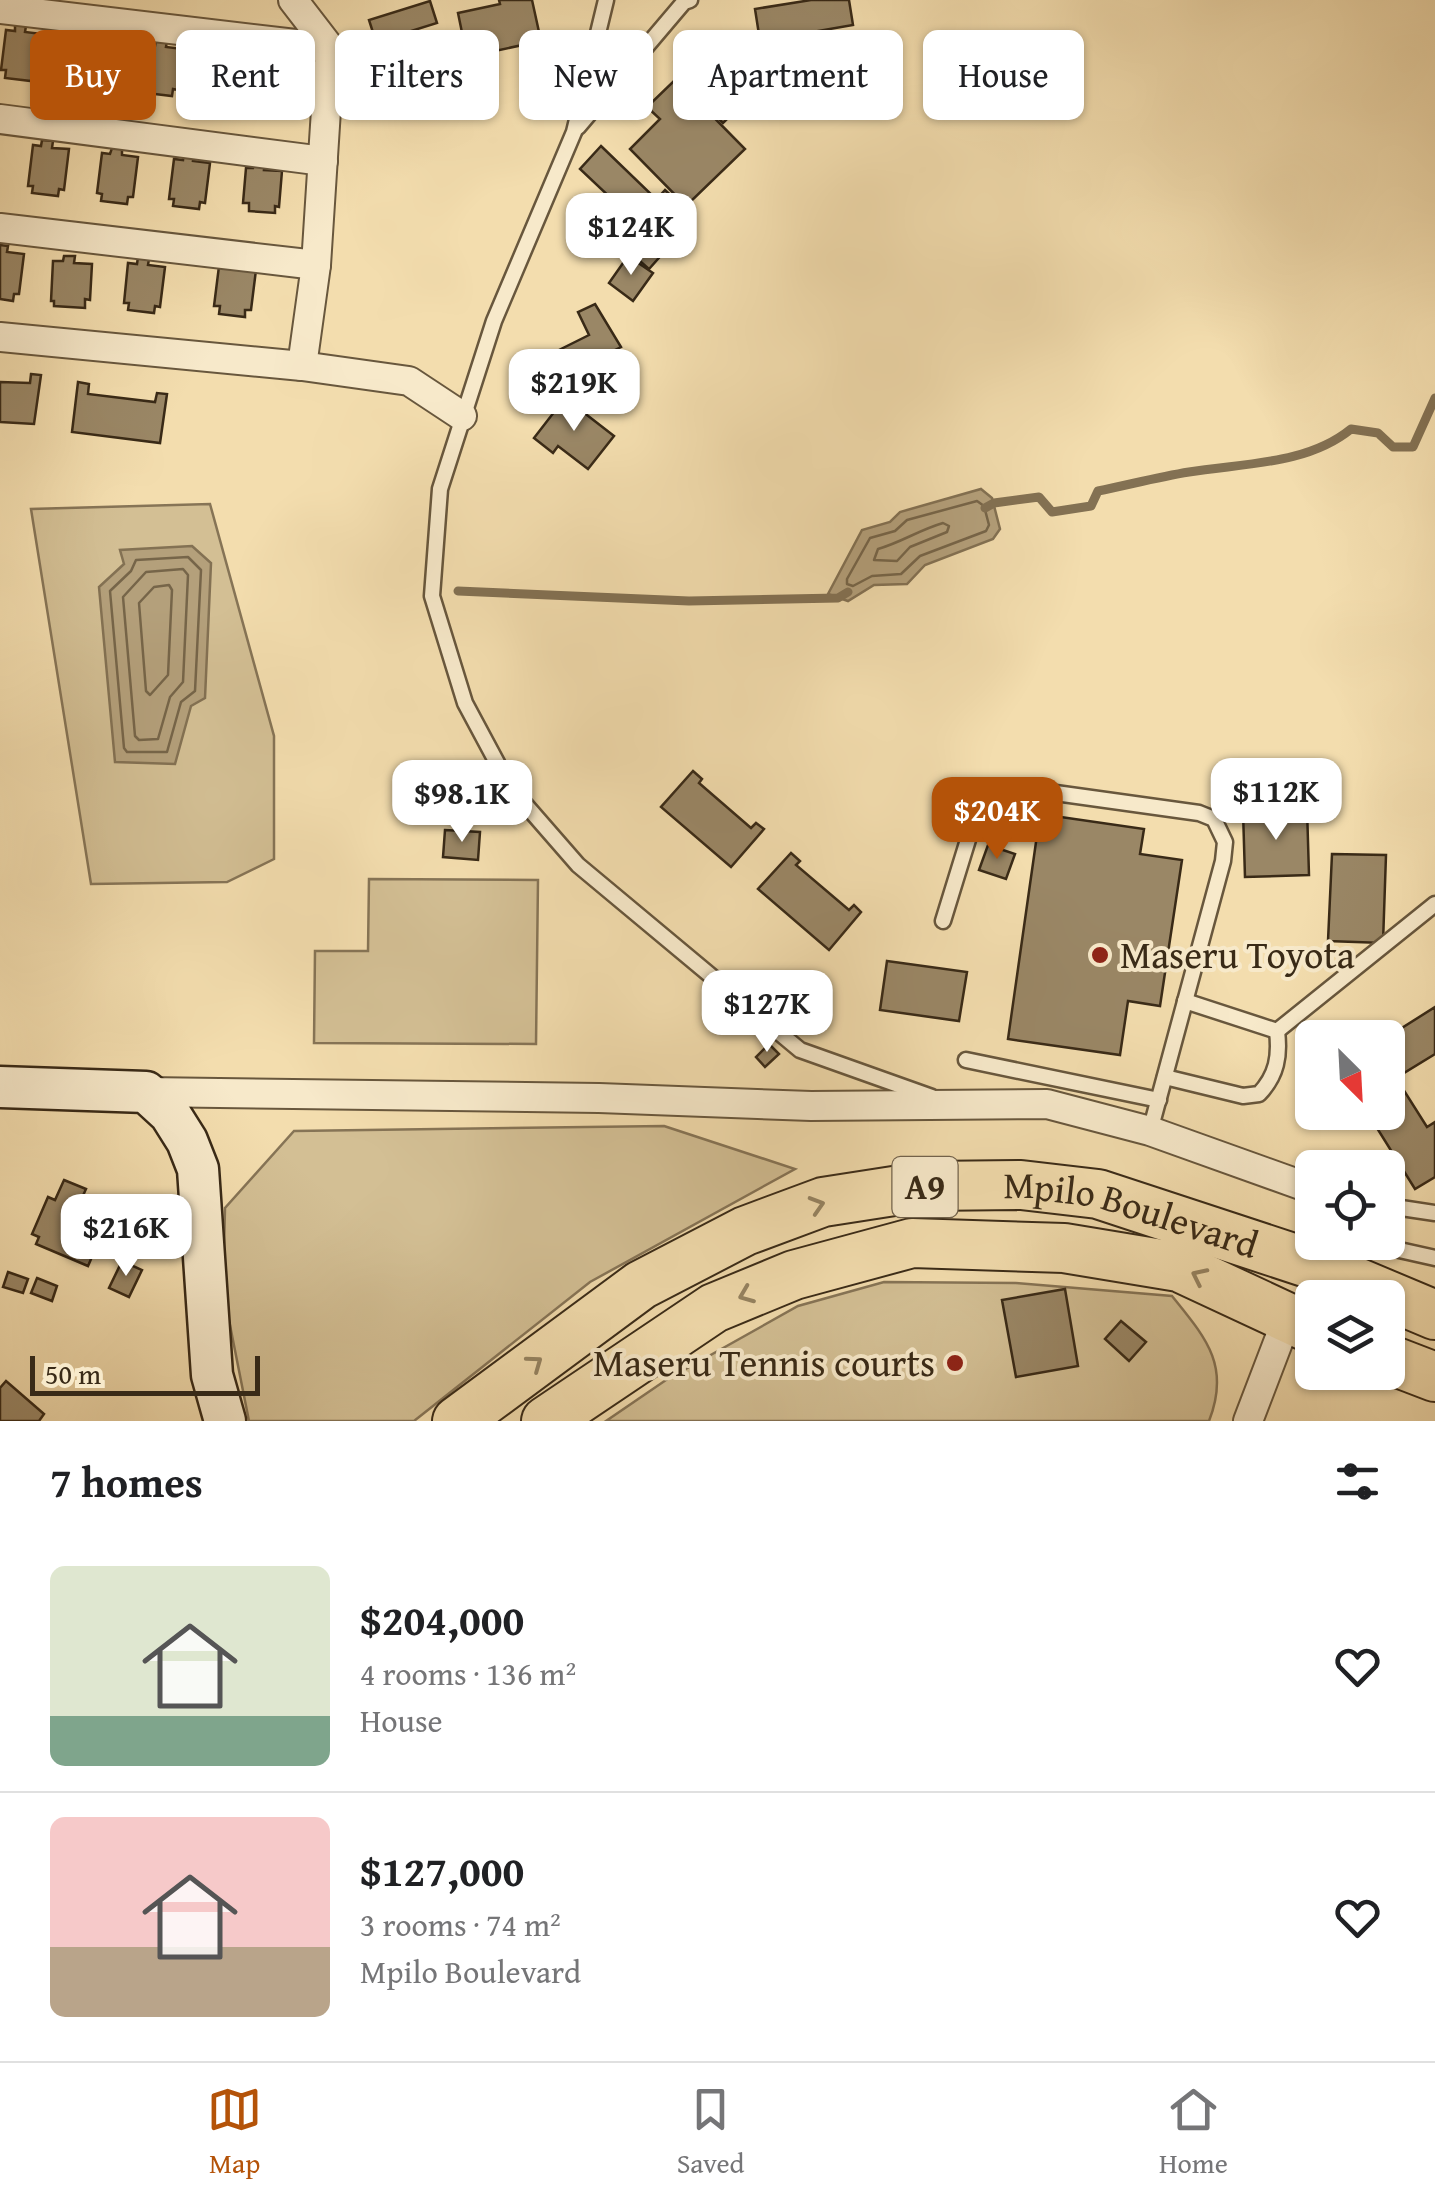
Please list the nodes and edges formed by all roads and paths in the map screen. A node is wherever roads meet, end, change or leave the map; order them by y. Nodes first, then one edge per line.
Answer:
1 (293, 0) edge
2 (606, 0) edge
3 (690, 0) edge
4 (0, 9) edge
5 (330, 48) junction
6 (0, 119) edge
7 (574, 132) junction
8 (324, 161) junction
9 (0, 228) edge
10 (316, 265) junction
11 (0, 338) edge
12 (302, 366) junction
13 (462, 416) junction
14 (1435, 904) edge
15 (944, 921) dead end
16 (1186, 1001) junction
17 (1277, 1031) junction
18 (966, 1060) dead end
19 (1165, 1077) junction
20 (0, 1087) edge
21 (146, 1092) junction
22 (1159, 1100) junction
23 (956, 1106) junction
24 (1150, 1131) junction
25 (1295, 1183) edge
26 (1405, 1209) edge
27 (1435, 1213) edge
28 (1435, 1258) edge
29 (1322, 1268) junction
30 (1435, 1314) edge
31 (1295, 1322) edge
32 (1295, 1333) edge
33 (1405, 1366) edge
34 (1435, 1378) edge
35 (225, 1421) edge
36 (457, 1421) edge
37 (546, 1421) edge
38 (1248, 1421) edge

1 - 5 street
2 - 7 lane
3 - 7 lane
4 - 5 street
5 - 8 street
6 - 8 street
7 - 13 lane
8 - 10 street
9 - 10 street
10 - 12 street
11 - 12 street
12 - 13 street
13 - 23 lane
14 - 17 lane
15 - 16 lane
16 - 17 lane
16 - 19 lane
17 - 19 lane
18 - 22 lane
19 - 22 lane
20 - 21 main road
21 - 23 street
21 - 35 main road
22 - 24 lane
23 - 24 street
24 - 25 street
26 - 27 lane
28 - 29 lane
29 - 30 highway, Mpilo Boulevard / A9
36 -> 29 highway, Mpilo Boulevard / A9
31 -> 37 highway, Mpilo Boulevard / A9
32 - 38 street
33 - 34 highway

